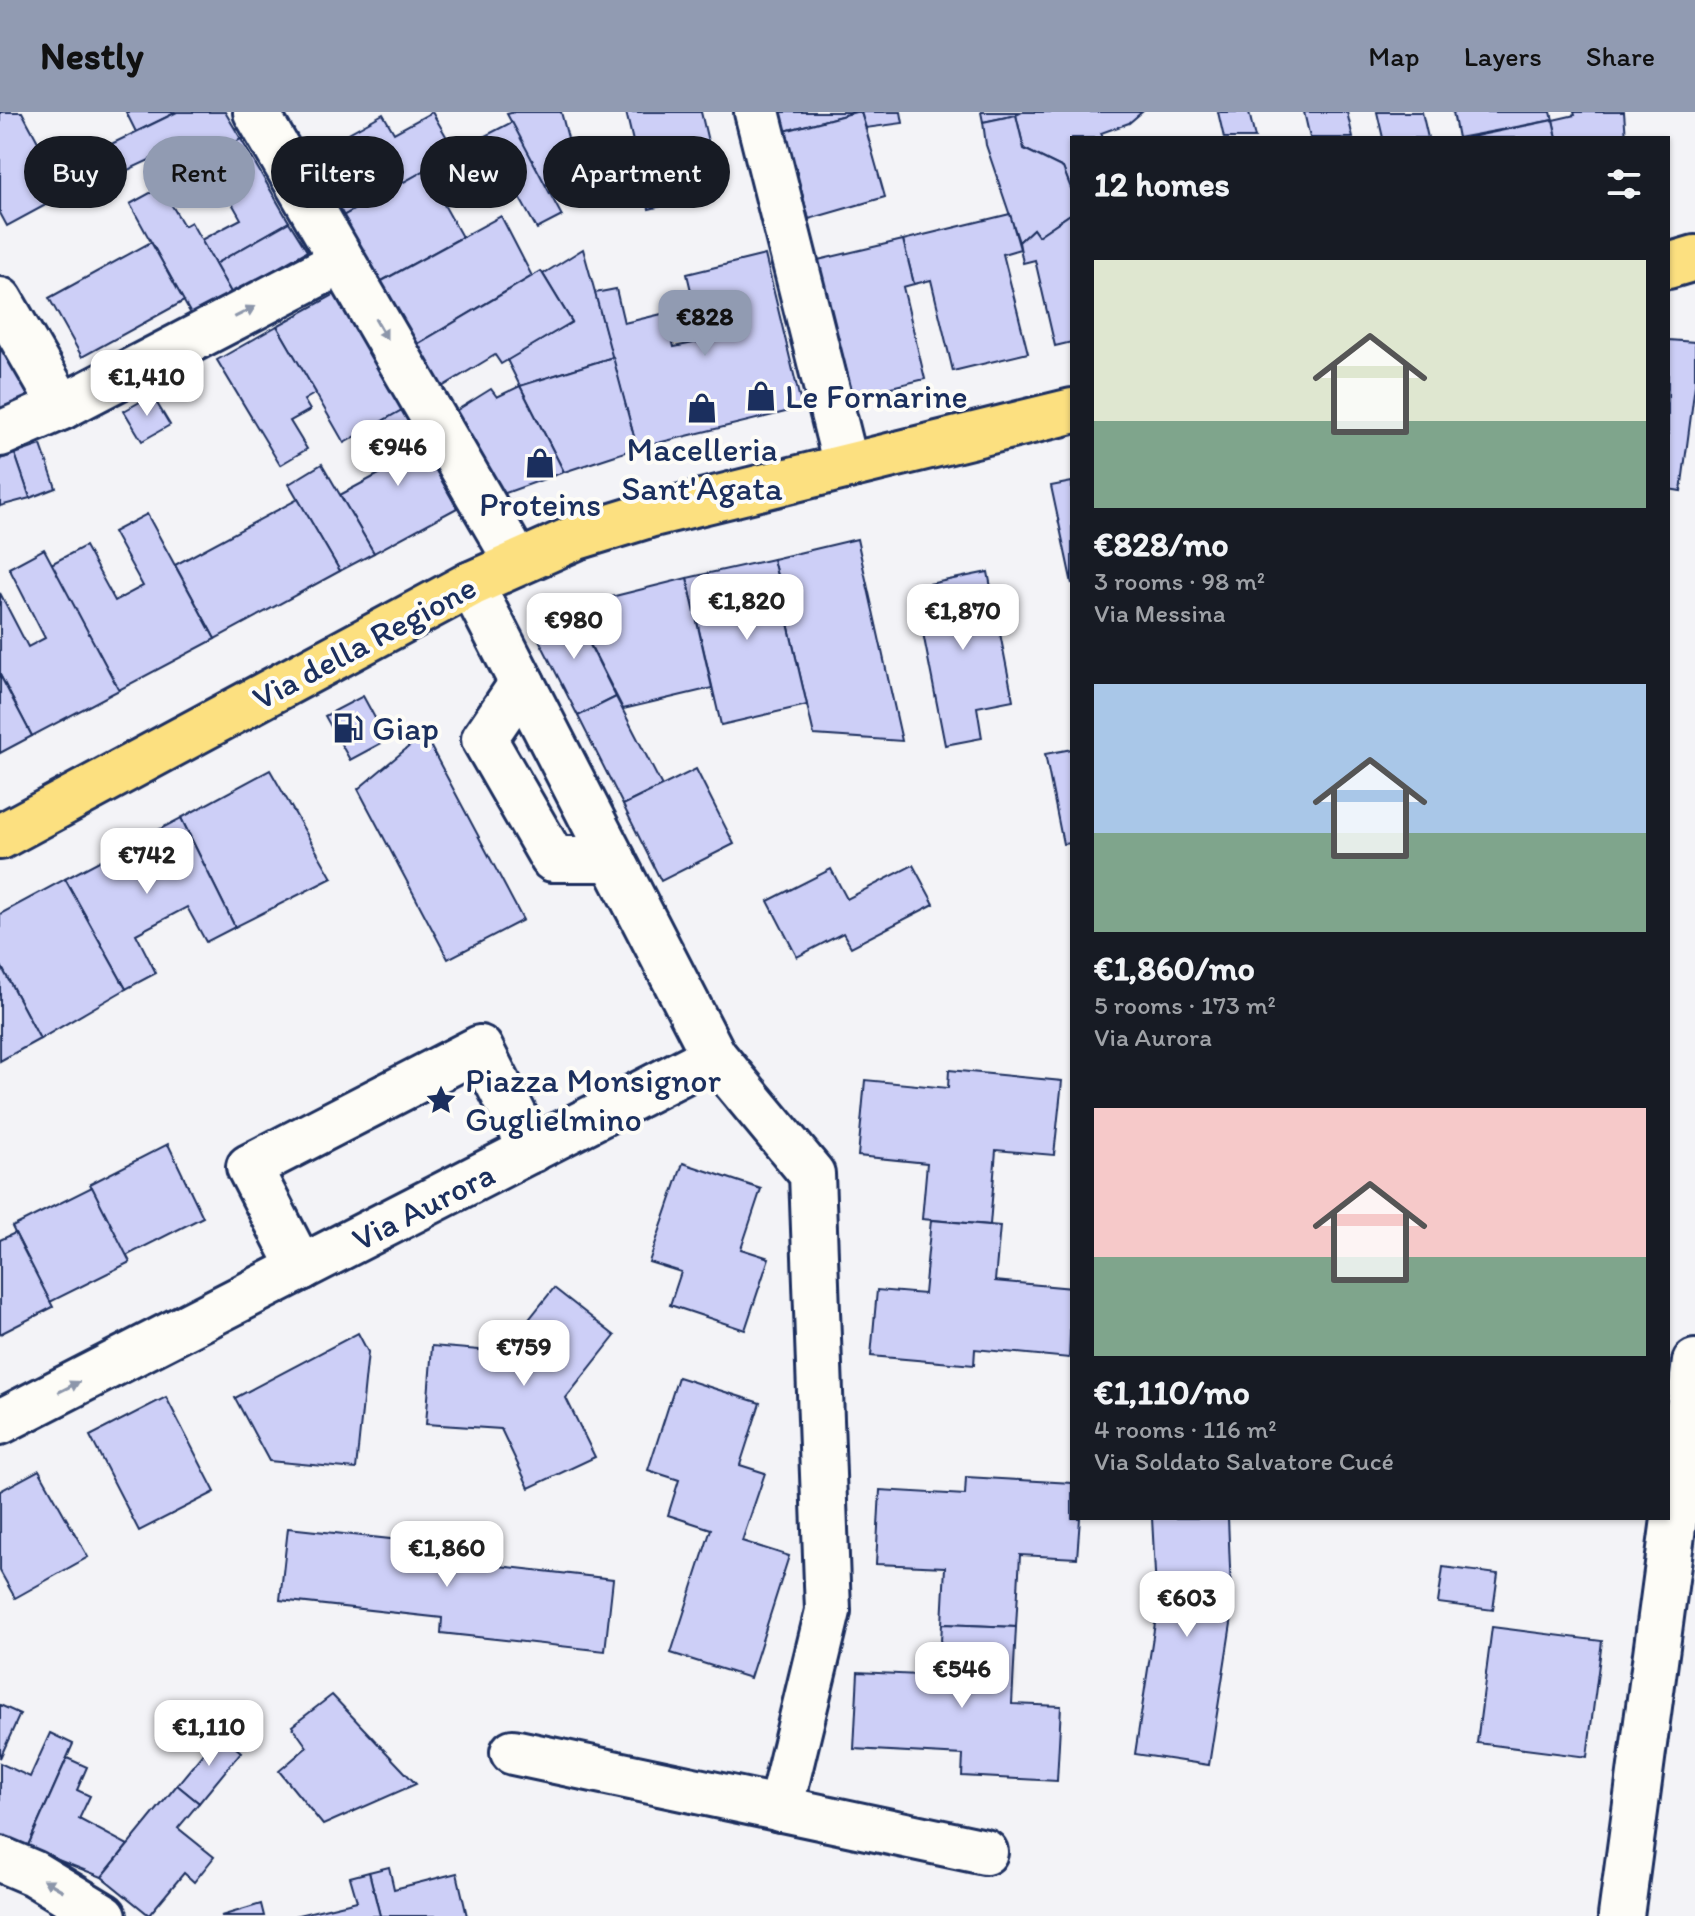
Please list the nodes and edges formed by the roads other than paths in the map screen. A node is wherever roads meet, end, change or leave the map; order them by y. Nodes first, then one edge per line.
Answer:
1 (256, 112) edge
2 (757, 112) edge
3 (341, 262) junction
4 (0, 300) edge
5 (62, 407) junction
6 (1070, 411) edge
7 (0, 434) edge
8 (846, 465) junction
9 (517, 562) junction
10 (471, 584) junction
11 (522, 683) junction
12 (0, 837) edge
13 (613, 859) junction
14 (714, 1056) junction
15 (532, 1150) junction
16 (301, 1268) junction
17 (1695, 1362) edge
18 (0, 1422) edge
19 (1681, 1570) edge
20 (513, 1752) dead end
21 (780, 1809) junction
22 (985, 1852) dead end
23 (0, 1859) edge
24 (104, 1916) edge
25 (1621, 1916) edge

1 - 3 street
2 - 8 street
5 -> 3 street
3 -> 9 street
4 - 5 street
5 - 7 street
6 - 8 main road, Via della Regione
8 - 9 main road, Via della Regione
9 - 10 main road, Via della Regione
10 - 11 street
10 - 12 main road, Via della Regione
11 - 13 street
11 - 13 street
13 - 14 street
14 - 15 street, Via Aurora
14 - 21 street
15 - 16 street, Via Aurora
15 - 16 street
18 -> 16 street, Via Aurora
17 - 19 street
19 - 25 street
20 - 21 street
21 - 22 street
24 -> 23 street

